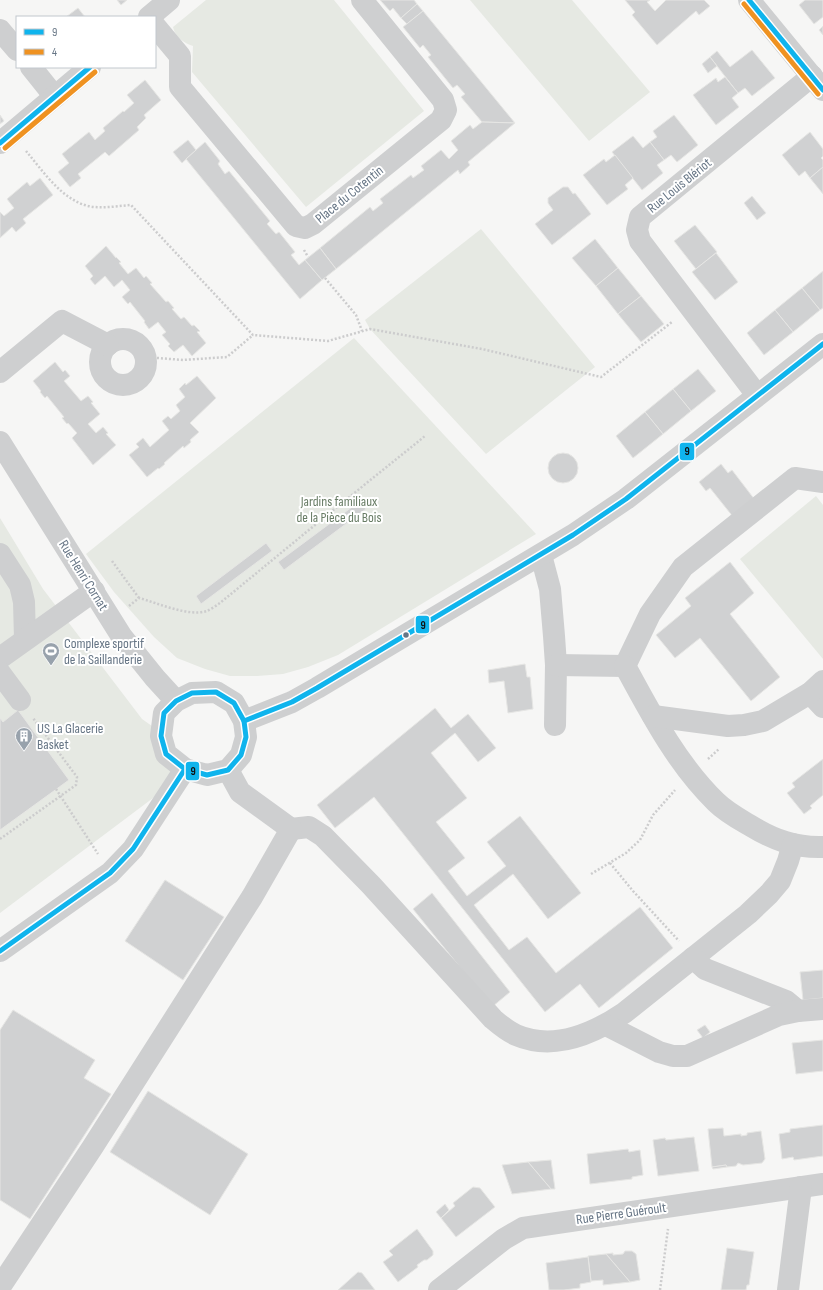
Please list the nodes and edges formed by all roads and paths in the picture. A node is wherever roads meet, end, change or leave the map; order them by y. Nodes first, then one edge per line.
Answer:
1 (169, 0) edge
2 (362, 0) edge
3 (749, 0) edge
4 (150, 16) edge
5 (156, 27) edge
6 (0, 30) edge
7 (16, 49) edge
8 (32, 68) edge
9 (89, 68) edge
10 (818, 83) edge
11 (55, 97) junction
12 (6, 138) edge
13 (325, 278) dead end
14 (691, 307) junction
15 (362, 331) junction
16 (253, 335) junction
17 (823, 344) edge
18 (108, 345) junction
19 (145, 358) junction
20 (0, 372) edge
21 (757, 395) junction
22 (425, 436) dead end
23 (0, 442) edge
24 (823, 482) edge
25 (0, 554) edge
26 (541, 555) junction
27 (112, 561) dead end
28 (94, 591) junction
29 (139, 598) junction
30 (111, 619) junction
31 (25, 639) junction
32 (0, 658) edge
33 (556, 665) junction
34 (625, 666) junction
35 (0, 673) edge
36 (819, 694) edge
37 (20, 700) joint
38 (176, 701) junction
39 (653, 716) junction
40 (244, 721) junction
41 (555, 726) dead end
42 (728, 726) junction
43 (185, 769) junction
44 (228, 770) junction
45 (691, 774) junction
46 (56, 789) dead end
47 (61, 797) junction
48 (291, 828) junction
49 (0, 839) edge
50 (793, 844) junction
51 (823, 847) edge
52 (610, 863) junction
53 (110, 873) junction
54 (591, 874) dead end
55 (0, 951) edge
56 (693, 958) junction
57 (823, 1009) edge
58 (798, 1011) junction
59 (606, 1025) junction
60 (823, 1184) edge
61 (801, 1187) junction
62 (671, 1206) junction
63 (0, 1287) edge
64 (439, 1290) edge
65 (660, 1290) edge
66 (788, 1290) edge

1 - 4 street
2 - 5 street, Place du Cotentin
3 - 10 street
6 - 7 street
8 - 11 street
9 - 11 street
10 - 14 street, Rue Louis Blériot
11 - 12 street
12 - 16 path
13 - 15 path
14 - 15 path
14 - 21 street, Rue Louis Blériot
15 - 16 path
16 - 19 path
17 - 21 street
18 - 19 street
18 - 19 street
18 - 20 street
21 - 26 street
22 - 29 path
23 - 28 street, Rue Henri Cornat
24 - 34 street
25 - 31 street
26 - 33 street
26 - 40 street
27 - 29 path
28 - 30 street, Rue Henri Cornat
28 - 31 street
29 - 30 path
30 - 38 street, Rue Henri Cornat
31 - 32 street
33 - 34 street
33 - 41 street
34 - 39 street
35 - 37 street
36 - 42 street
37 - 47 path
38 - 40 street
38 - 43 street
39 - 42 street
39 - 45 street
40 - 44 street
42 - 45 path
43 - 44 street
43 - 53 street
44 - 48 street
45 - 50 street
45 - 52 path
46 - 47 path
47 - 49 path
47 - 53 path
48 - 59 street
48 - 63 street
50 - 51 street
50 - 56 street
52 - 54 path
52 - 56 path
53 - 55 street
56 - 58 street
56 - 59 street
57 - 58 street
58 - 59 street
60 - 61 street, Rue Pierre Guéroult
61 - 62 street, Rue Pierre Guéroult
61 - 66 street
62 - 64 street, Rue Pierre Guéroult
62 - 65 path

